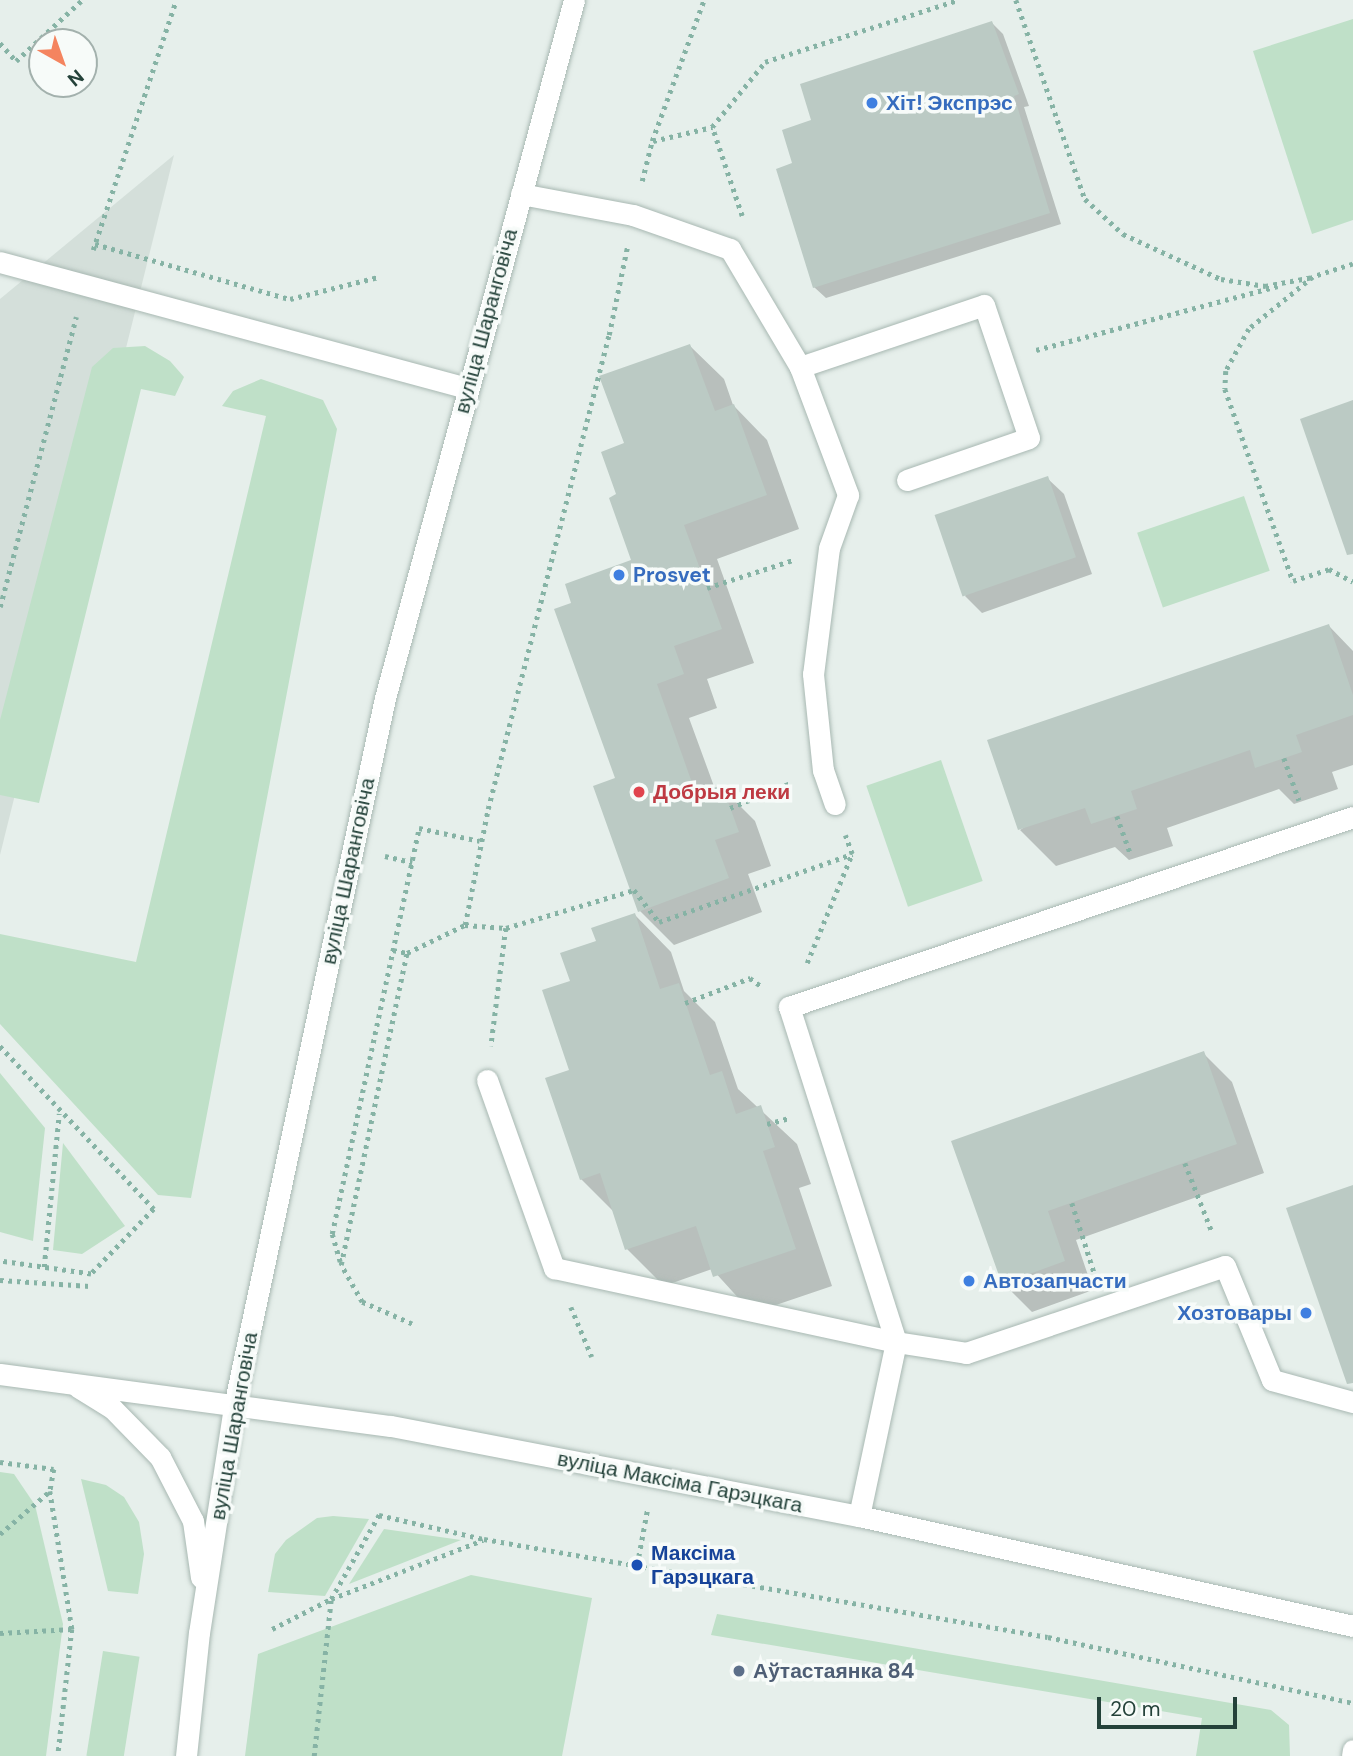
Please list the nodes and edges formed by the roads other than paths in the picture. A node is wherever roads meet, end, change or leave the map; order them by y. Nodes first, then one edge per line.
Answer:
1 (574, 0) edge
2 (521, 194) junction
3 (1, 264) edge
4 (800, 367) junction
5 (468, 388) junction
6 (907, 480) dead end
7 (835, 804) dead end
8 (1353, 817) edge
9 (487, 1080) road end
10 (897, 1342) junction
11 (0, 1374) edge
12 (71, 1382) junction
13 (1353, 1402) edge
14 (234, 1406) junction
15 (859, 1516) junction
16 (204, 1600) junction
17 (1353, 1626) edge
18 (1353, 1750) edge
19 (186, 1756) edge
20 (1352, 1756) edge

1 - 2 main road, вуліца Шаранговіча
2 - 4 main road
2 - 5 main road, вуліца Шаранговіча
3 - 5 main road
4 - 6 main road
4 - 7 main road
5 - 14 main road, вуліца Шаранговіча
8 - 10 main road
9 - 10 main road
10 - 13 main road
10 - 15 main road
11 - 12 main road, вуліца Максіма Гарэцкага
12 - 14 main road, вуліца Максіма Гарэцкага
12 - 16 main road
14 - 15 main road, вуліца Максіма Гарэцкага
14 - 16 main road, вуліца Шаранговіча
15 - 17 main road, вуліца Максіма Гарэцкага
16 - 19 main road, вуліца Шаранговіча
18 - 20 main road

